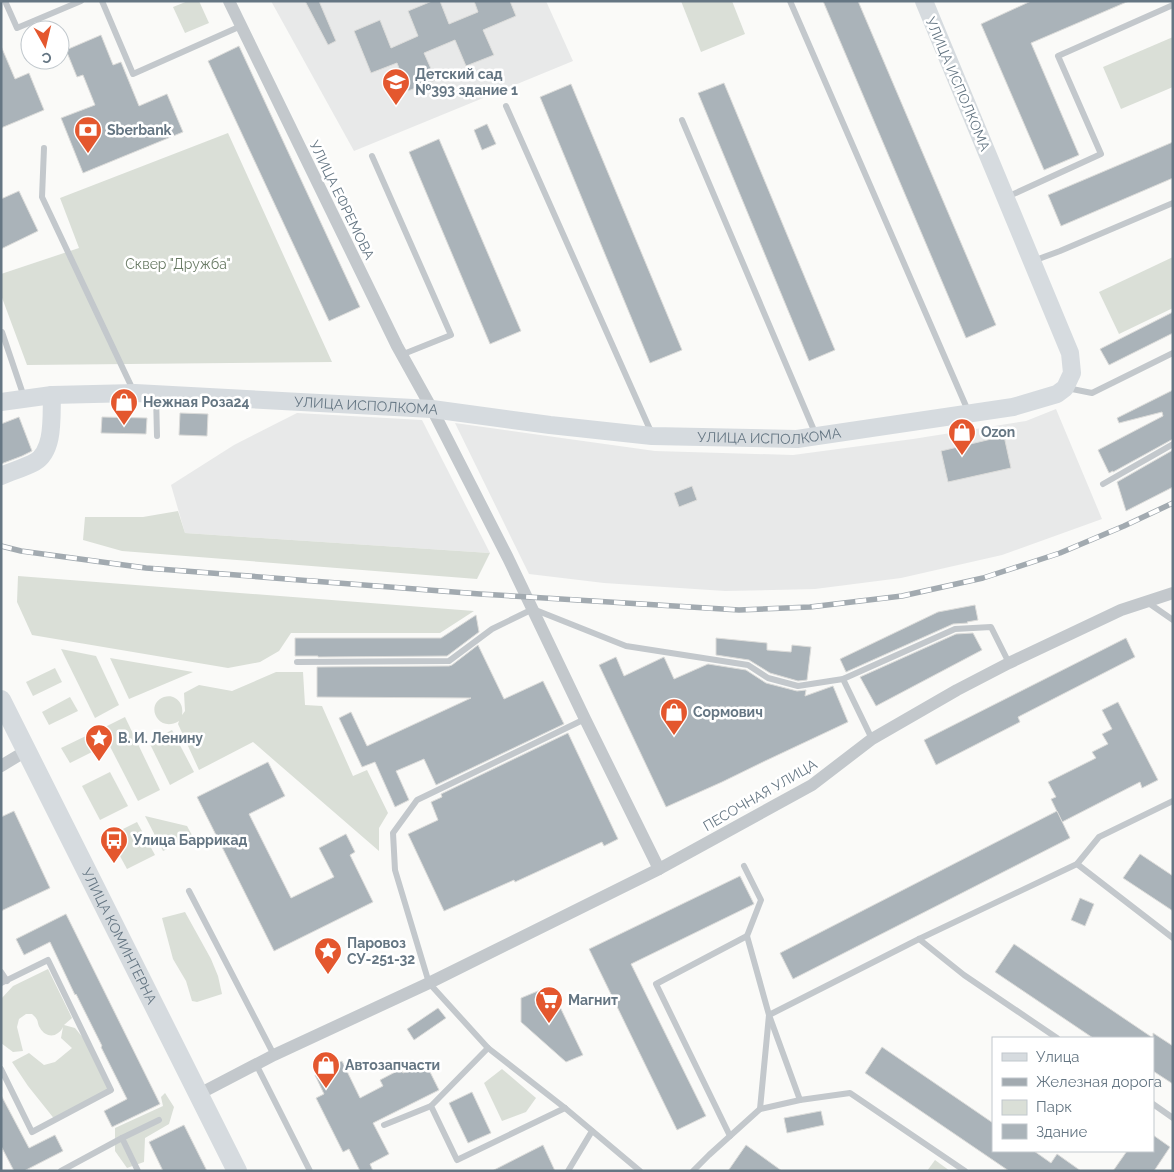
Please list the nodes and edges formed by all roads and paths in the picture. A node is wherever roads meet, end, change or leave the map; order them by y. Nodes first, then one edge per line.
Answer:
1 (5, 1) edge
2 (81, 1) edge
3 (102, 1) edge
4 (229, 1) edge
5 (790, 1) edge
6 (924, 1) edge
7 (1173, 5) edge
8 (241, 26) junction
9 (506, 106) dead end
10 (682, 120) dead end
11 (44, 148) dead end
12 (372, 156) dead end
13 (1005, 197) junction
14 (1173, 203) edge
15 (1032, 261) junction
16 (2, 332) edge
17 (1173, 353) edge
18 (401, 355) junction
19 (1065, 388) junction
20 (135, 393) junction
21 (156, 394) junction
22 (52, 395) junction
23 (24, 398) junction
24 (1, 402) edge
25 (432, 409) junction
26 (969, 413) junction
27 (157, 436) dead end
28 (652, 436) junction
29 (816, 436) junction
30 (1173, 444) edge
31 (1, 476) edge
32 (1103, 484) dead end
33 (1173, 593) edge
34 (1147, 602) junction
35 (533, 609) junction
36 (1173, 620) edge
37 (297, 662) dead end
38 (1010, 663) junction
39 (843, 679) junction
40 (1, 700) edge
41 (585, 719) junction
42 (872, 739) junction
43 (26, 751) junction
44 (1, 766) edge
45 (1173, 801) edge
46 (1076, 864) junction
47 (744, 866) dead end
48 (659, 869) junction
49 (189, 891) dead end
50 (747, 936) junction
51 (1173, 938) edge
52 (919, 939) junction
53 (1, 972) edge
54 (4, 982) edge
55 (430, 983) junction
56 (769, 1015) junction
57 (1056, 1037) edge
58 (488, 1048) junction
59 (274, 1055) junction
60 (256, 1064) junction
61 (1, 1069) edge
62 (199, 1094) junction
63 (800, 1100) junction
64 (1154, 1105) edge
65 (431, 1106) junction
66 (564, 1108) junction
67 (760, 1110) junction
68 (1173, 1118) edge
69 (159, 1120) dead end
70 (384, 1125) dead end
71 (592, 1131) junction
72 (730, 1136) junction
73 (122, 1138) junction
74 (61, 1171) edge
75 (138, 1171) edge
76 (237, 1171) edge
77 (310, 1171) edge
78 (568, 1171) edge
79 (640, 1171) edge
80 (693, 1171) edge
81 (965, 1171) edge

1 - 2 lane
3 - 8 lane
4 - 8 street, УЛИЦА ЕФРЕМОВА
5 - 26 lane
6 - 13 street, УЛИЦА ИСПОЛКОМА
7 - 13 lane
8 - 18 street, УЛИЦА ЕФРЕМОВА
9 - 28 lane
10 - 29 lane
11 - 20 lane
12 - 18 lane
13 - 15 street, УЛИЦА ИСПОЛКОМА
14 - 15 lane
15 - 19 street, УЛИЦА ИСПОЛКОМА
16 - 23 lane
17 - 19 lane
18 - 25 street, УЛИЦА ЕФРЕМОВА
19 - 26 street, УЛИЦА ИСПОЛКОМА
20 - 21 street, УЛИЦА ИСПОЛКОМА
20 - 22 street, УЛИЦА ИСПОЛКОМА
21 - 25 street, УЛИЦА ИСПОЛКОМА
21 - 27 lane
22 - 23 street, УЛИЦА ИСПОЛКОМА
22 - 31 street
23 - 24 street, УЛИЦА ИСПОЛКОМА
25 - 28 street, УЛИЦА ИСПОЛКОМА
25 - 35 street, УЛИЦА ЕФРЕМОВА
26 - 29 street, УЛИЦА ИСПОЛКОМА
28 - 29 street, УЛИЦА ИСПОЛКОМА
30 - 32 lane
33 - 34 street, ПЕСОЧНАЯ УЛИЦА
34 - 36 lane
34 - 38 street, ПЕСОЧНАЯ УЛИЦА
35 - 37 lane
35 - 39 lane
35 - 41 street, УЛИЦА ЕФРЕМОВА
38 - 39 lane
38 - 42 street, ПЕСОЧНАЯ УЛИЦА
39 - 42 lane
40 - 43 main road, УЛИЦА КОМИНТЕРНА
41 - 48 street, УЛИЦА ЕФРЕМОВА
41 - 55 lane
42 - 48 street, ПЕСОЧНАЯ УЛИЦА
43 - 44 street
43 - 62 main road, УЛИЦА КОМИНТЕРНА
45 - 46 lane
46 - 51 lane
46 - 52 lane
47 - 50 lane
48 - 55 street, ПЕСОЧНАЯ УЛИЦА
49 - 59 lane
50 - 56 lane
50 - 72 lane
52 - 56 lane
52 - 57 lane
53 - 54 lane
54 - 61 lane
55 - 58 lane
55 - 59 street, ПЕСОЧНАЯ УЛИЦА
56 - 63 lane
56 - 67 lane
58 - 65 lane
58 - 66 lane
59 - 60 street, ПЕСОЧНАЯ УЛИЦА
60 - 62 street, ПЕСОЧНАЯ УЛИЦА
60 - 77 lane
62 - 76 main road, УЛИЦА КОМИНТЕРНА
63 - 67 lane
63 - 81 lane
64 - 68 lane
65 - 66 lane
65 - 70 lane
66 - 71 lane
67 - 72 lane
69 - 73 lane
71 - 78 lane
71 - 79 lane
72 - 80 lane
73 - 74 lane
73 - 75 lane

